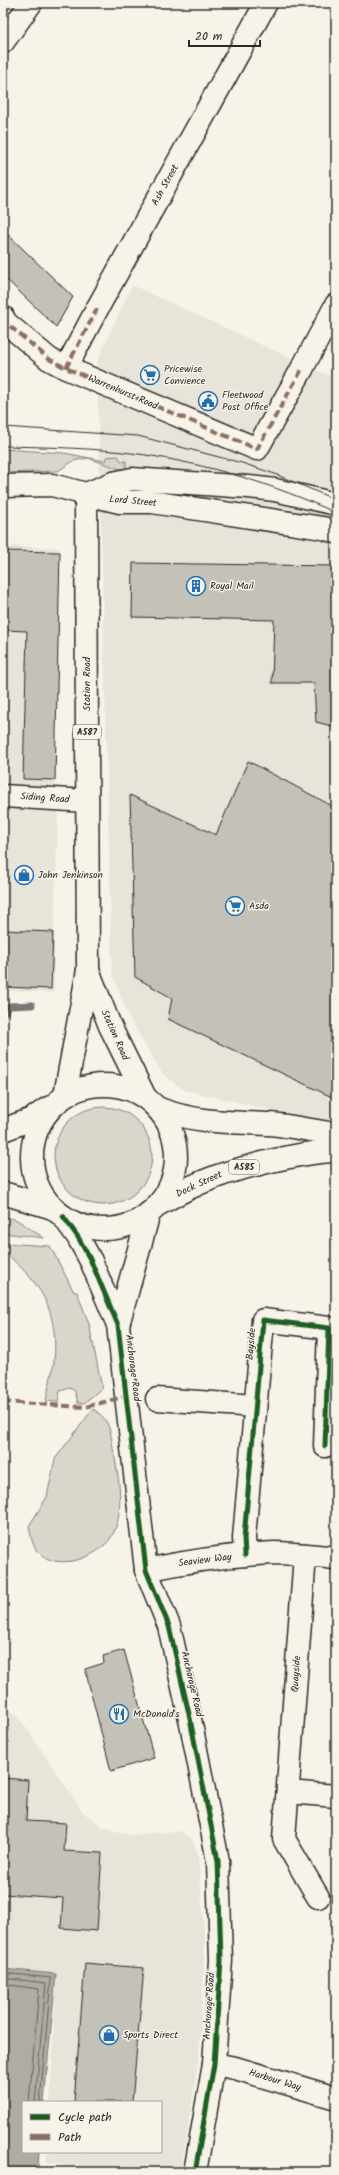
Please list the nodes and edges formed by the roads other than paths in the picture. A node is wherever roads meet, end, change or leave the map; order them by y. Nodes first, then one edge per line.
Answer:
1 (31, 3) edge
2 (266, 3) edge
3 (3, 42) edge
4 (336, 305) edge
5 (3, 316) edge
6 (66, 368) junction
7 (3, 486) edge
8 (86, 494) junction
9 (336, 504) edge
10 (336, 532) edge
11 (3, 796) edge
12 (87, 801) junction
13 (88, 970) junction
14 (58, 1100) junction
15 (151, 1102) junction
16 (3, 1130) edge
17 (336, 1136) edge
18 (336, 1152) edge
19 (3, 1193) edge
20 (154, 1209) junction
21 (58, 1212) junction
22 (118, 1325) junction
23 (157, 1398) dead end
24 (255, 1406) junction
25 (325, 1446) dead end
26 (246, 1555) junction
27 (305, 1556) junction
28 (336, 1558) edge
29 (146, 1570) junction
30 (288, 1792) junction
31 (336, 1796) edge
32 (318, 1897) dead end
33 (214, 2064) junction
34 (336, 2098) edge
35 (195, 2172) edge

1 - 3 main road
2 - 6 main road, Ash Street
4 - 6 main road, Warrenhurst Road
5 - 6 main road, Warrenhurst Road
7 - 8 main road
8 - 9 main road, Lord Street
8 - 10 main road, Lord Street
8 - 12 main road, Station Road / A587
11 - 12 main road, Siding Road
12 - 13 main road, Station Road / A587
13 - 14 main road, Station Road / A587
13 - 15 main road, Station Road / A587
14 - 15 main road
14 - 16 main road
14 - 21 main road, Anchorage Road
15 - 17 main road
15 - 20 main road, A585
18 - 20 main road, Dock Street / A585
19 - 21 main road, A585
20 - 21 main road, A585
20 - 22 main road, Anchorage Road
21 - 22 main road, Anchorage Road
22 - 29 main road, Anchorage Road
23 - 24 main road
24 - 25 main road, Bayside
24 - 26 main road, Bayside
26 - 27 main road, Seaview Way
26 - 29 main road, Seaview Way
27 - 28 main road, Seaview Way
27 - 30 main road, Quayside
29 - 33 main road, Anchorage Road
30 - 31 main road
30 - 32 main road, Quayside
33 - 34 main road, Harbour Way
33 - 35 main road, Anchorage Road

